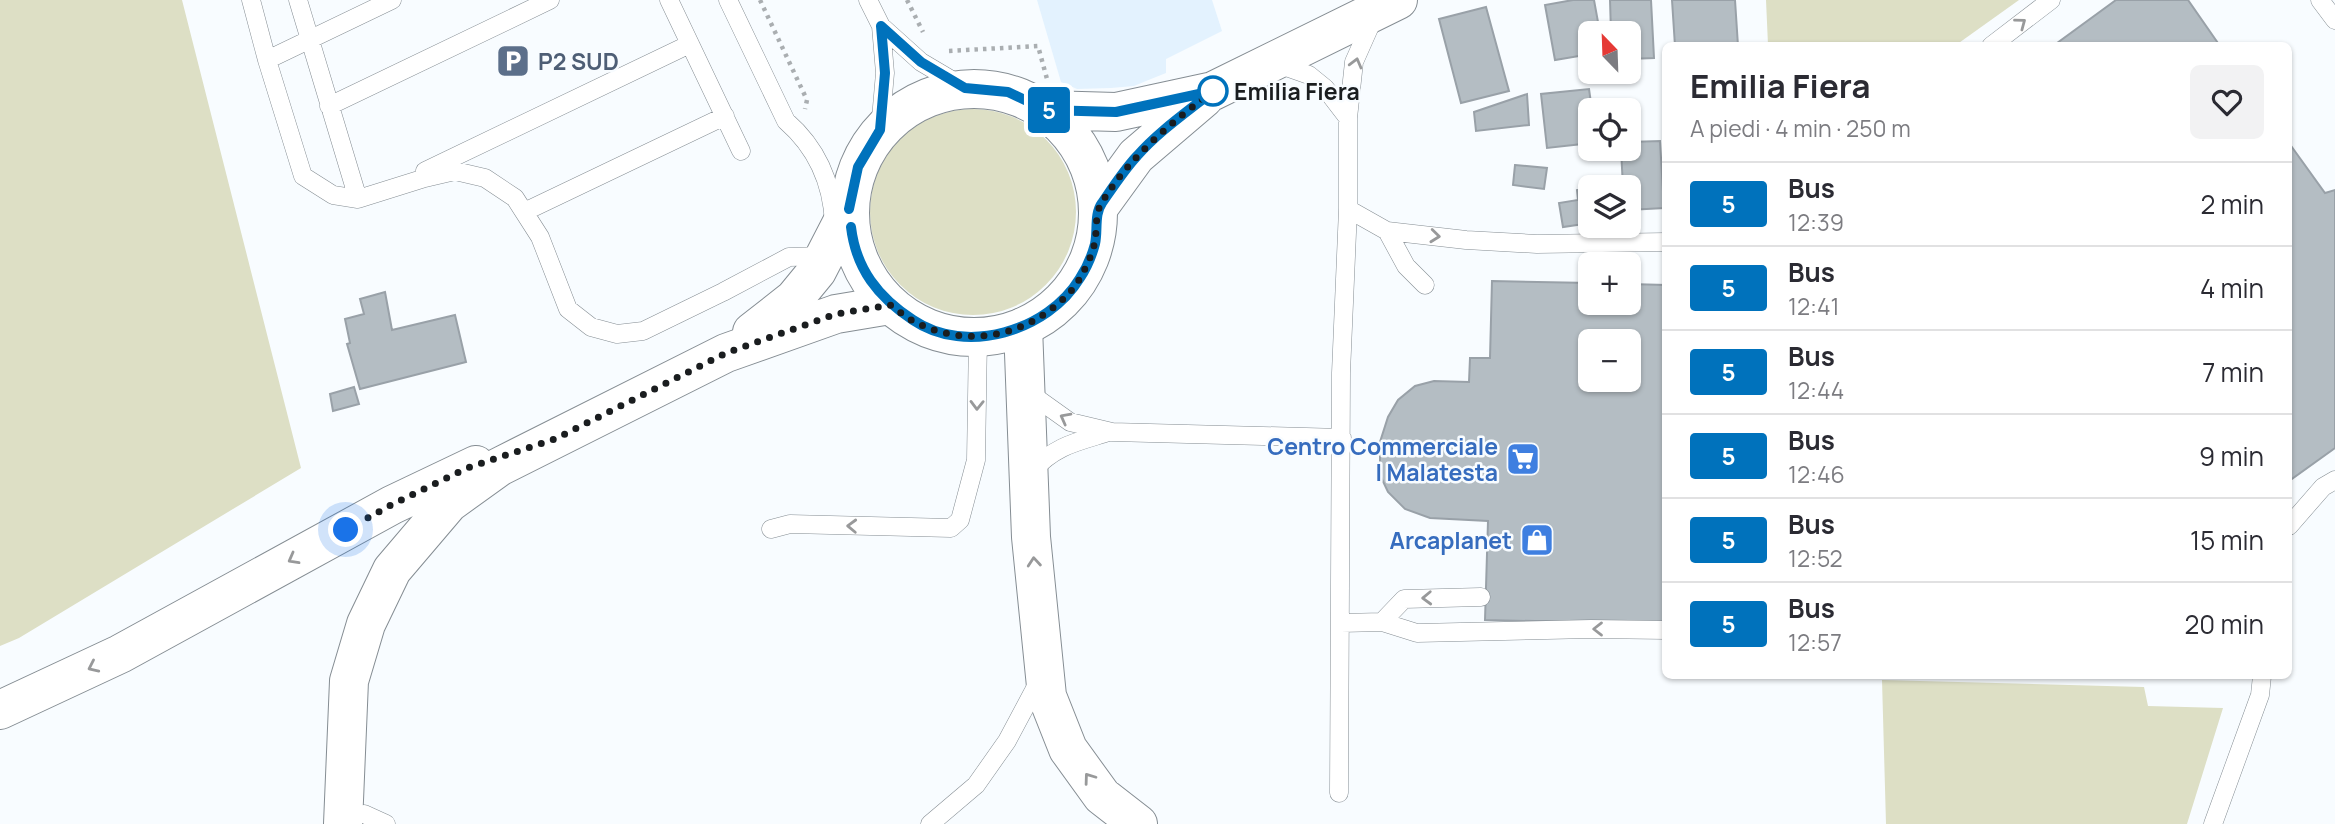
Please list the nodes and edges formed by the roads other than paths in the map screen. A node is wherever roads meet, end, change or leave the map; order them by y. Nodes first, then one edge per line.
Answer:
1 (251, 0) edge
2 (298, 0) edge
3 (392, 0) edge
4 (550, 0) edge
5 (669, 0) edge
6 (727, 0) edge
7 (868, 0) edge
8 (2052, 0) edge
9 (2320, 0) edge
10 (1387, 5) edge
11 (2335, 20) edge
12 (881, 26) junction
13 (308, 40) junction
14 (1996, 42) edge
15 (690, 44) junction
16 (267, 60) junction
17 (1273, 62) junction
18 (965, 88) junction
19 (1213, 91) junction
20 (1047, 97) junction
21 (329, 106) junction
22 (725, 116) junction
23 (1348, 118) junction
24 (880, 130) junction
25 (741, 151) dead end
26 (384, 190) junction
27 (358, 200) junction
28 (1099, 207) junction
29 (1348, 209) junction
30 (524, 212) junction
31 (1387, 231) junction
32 (836, 233) junction
33 (1662, 242) edge
34 (1425, 285) dead end
35 (890, 305) junction
36 (1023, 327) junction
37 (978, 337) junction
38 (726, 353) junction
39 (1025, 389) junction
40 (1112, 432) junction
41 (1342, 438) junction
42 (555, 439) junction
43 (1028, 476) junction
44 (2329, 484) edge
45 (2292, 503) edge
46 (2292, 523) edge
47 (771, 529) dead end
48 (1481, 597) dead end
49 (1341, 622) junction
50 (1382, 622) junction
51 (1662, 630) edge
52 (1044, 670) junction
53 (2262, 679) edge
54 (0, 710) edge
55 (1339, 793) dead end
56 (2221, 805) junction
57 (354, 819) edge
58 (386, 824) edge
59 (930, 824) edge
60 (1139, 824) edge
61 (2213, 824) edge
62 (2222, 824) edge

1 - 16 lane
2 - 13 lane
3 - 13 lane
4 - 21 lane
5 - 15 lane
6 - 32 lane
7 - 12 lane
14 -> 8 lane
9 - 11 lane
10 - 17 main road
23 -> 10 lane
12 - 18 lane
12 - 24 lane
13 - 16 lane
13 - 21 lane
15 - 22 lane
15 - 26 lane
16 - 27 lane
17 - 19 main road
17 - 23 lane
18 - 20 main road
18 - 24 main road
19 - 20 main road
19 - 28 main road
20 - 28 main road
21 - 27 lane
22 - 25 lane
22 - 30 lane
23 - 29 lane
24 - 32 main road
26 - 27 lane
26 - 30 lane
28 - 36 main road
29 - 31 lane
29 - 41 lane
30 - 32 lane
31 -> 33 lane
31 - 34 lane
32 - 35 main road
32 - 38 main road
35 - 37 main road
35 - 38 main road
36 - 37 main road
36 - 39 main road
37 -> 47 lane
38 - 42 main road
40 -> 39 lane
39 - 43 main road
40 - 41 lane
40 - 43 lane
41 - 49 lane
42 -> 54 main road
42 - 57 main road
52 -> 43 main road
44 - 45 lane
44 - 46 lane
48 -> 50 lane
49 - 50 lane
49 - 55 lane
51 -> 50 lane
52 - 59 lane
60 -> 52 main road
53 - 56 lane
56 - 61 lane
56 - 62 lane
57 - 58 lane

